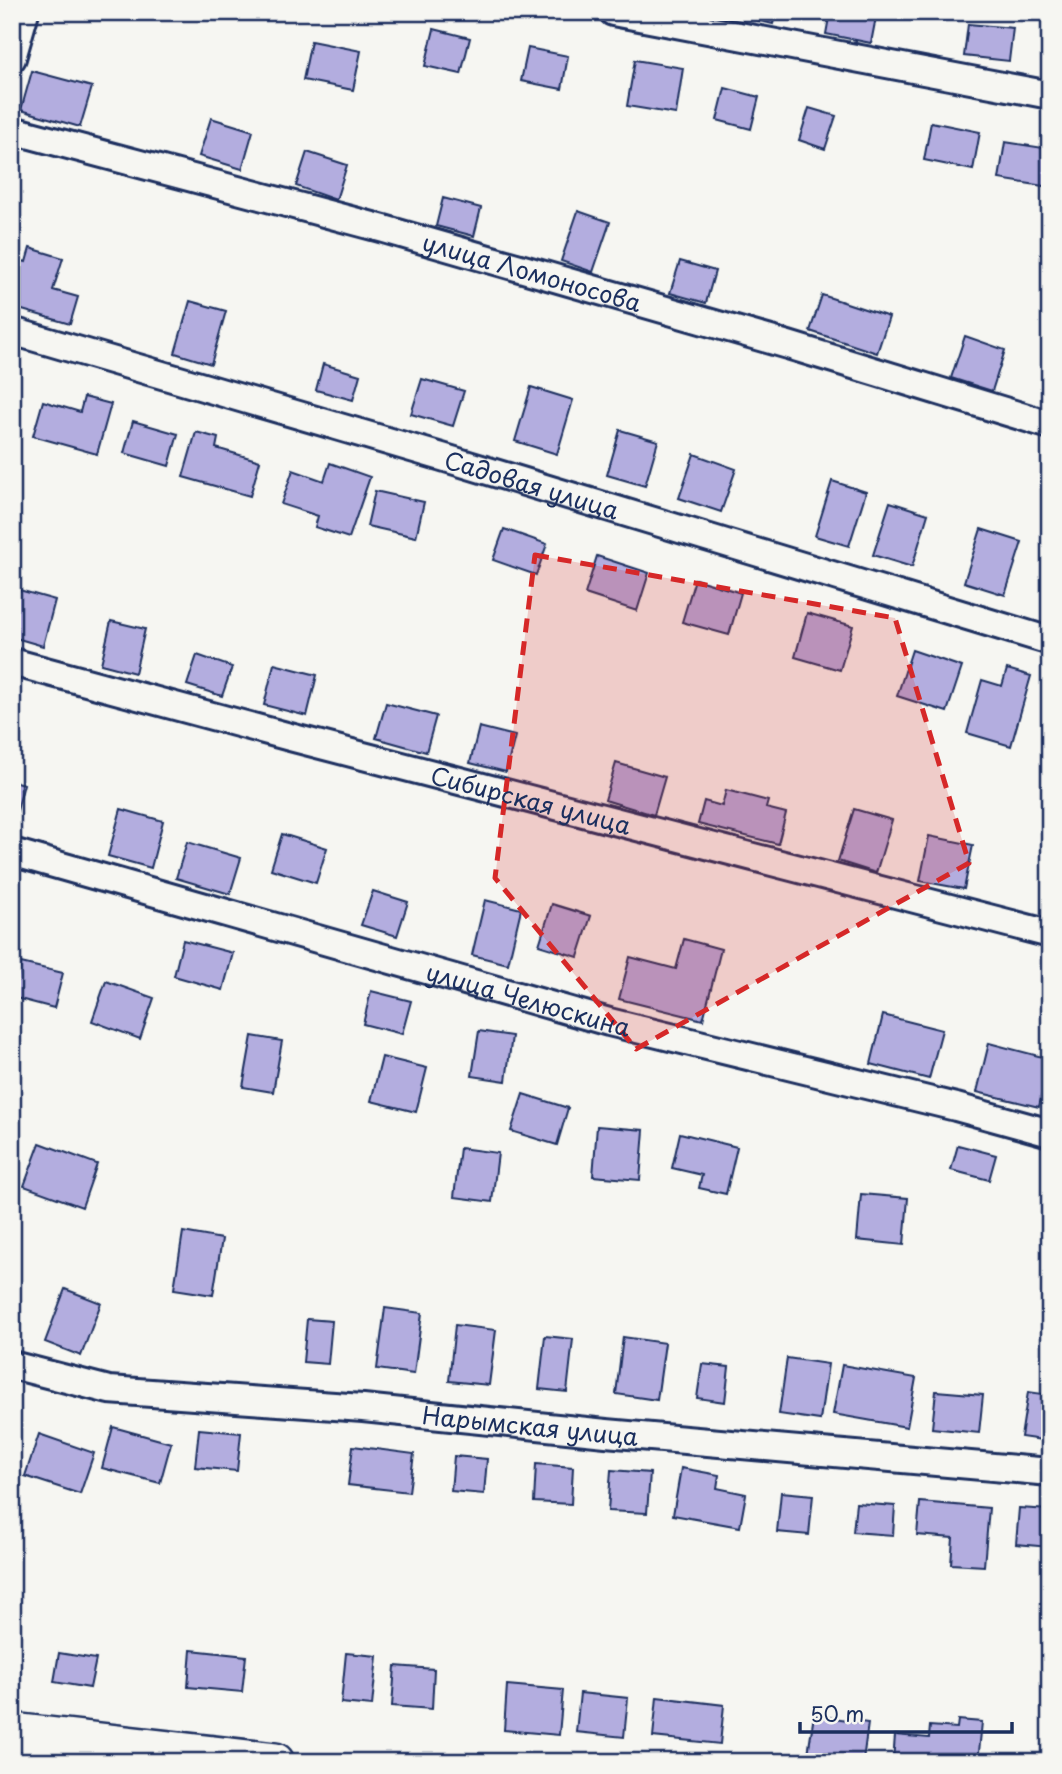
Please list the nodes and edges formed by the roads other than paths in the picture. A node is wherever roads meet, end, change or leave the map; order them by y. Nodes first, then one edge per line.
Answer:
1 (25, 12) edge
2 (613, 12) edge
3 (12, 58) edge
4 (1050, 95) edge
5 (12, 130) edge
6 (12, 331) edge
7 (1050, 425) edge
8 (1050, 641) edge
9 (12, 662) edge
10 (12, 852) edge
11 (1050, 934) edge
12 (1050, 1133) edge
13 (12, 1365) edge
14 (1050, 1472) edge
15 (12, 1732) edge
16 (275, 1762) edge

1 - 3 street
2 - 4 street
5 - 7 street, улица Ломоносова
6 - 8 street, Садовая улица
9 - 11 street, Сибирская улица
10 - 12 street, улица Челюскина
13 - 14 street, Нарымская улица
15 - 16 main road

